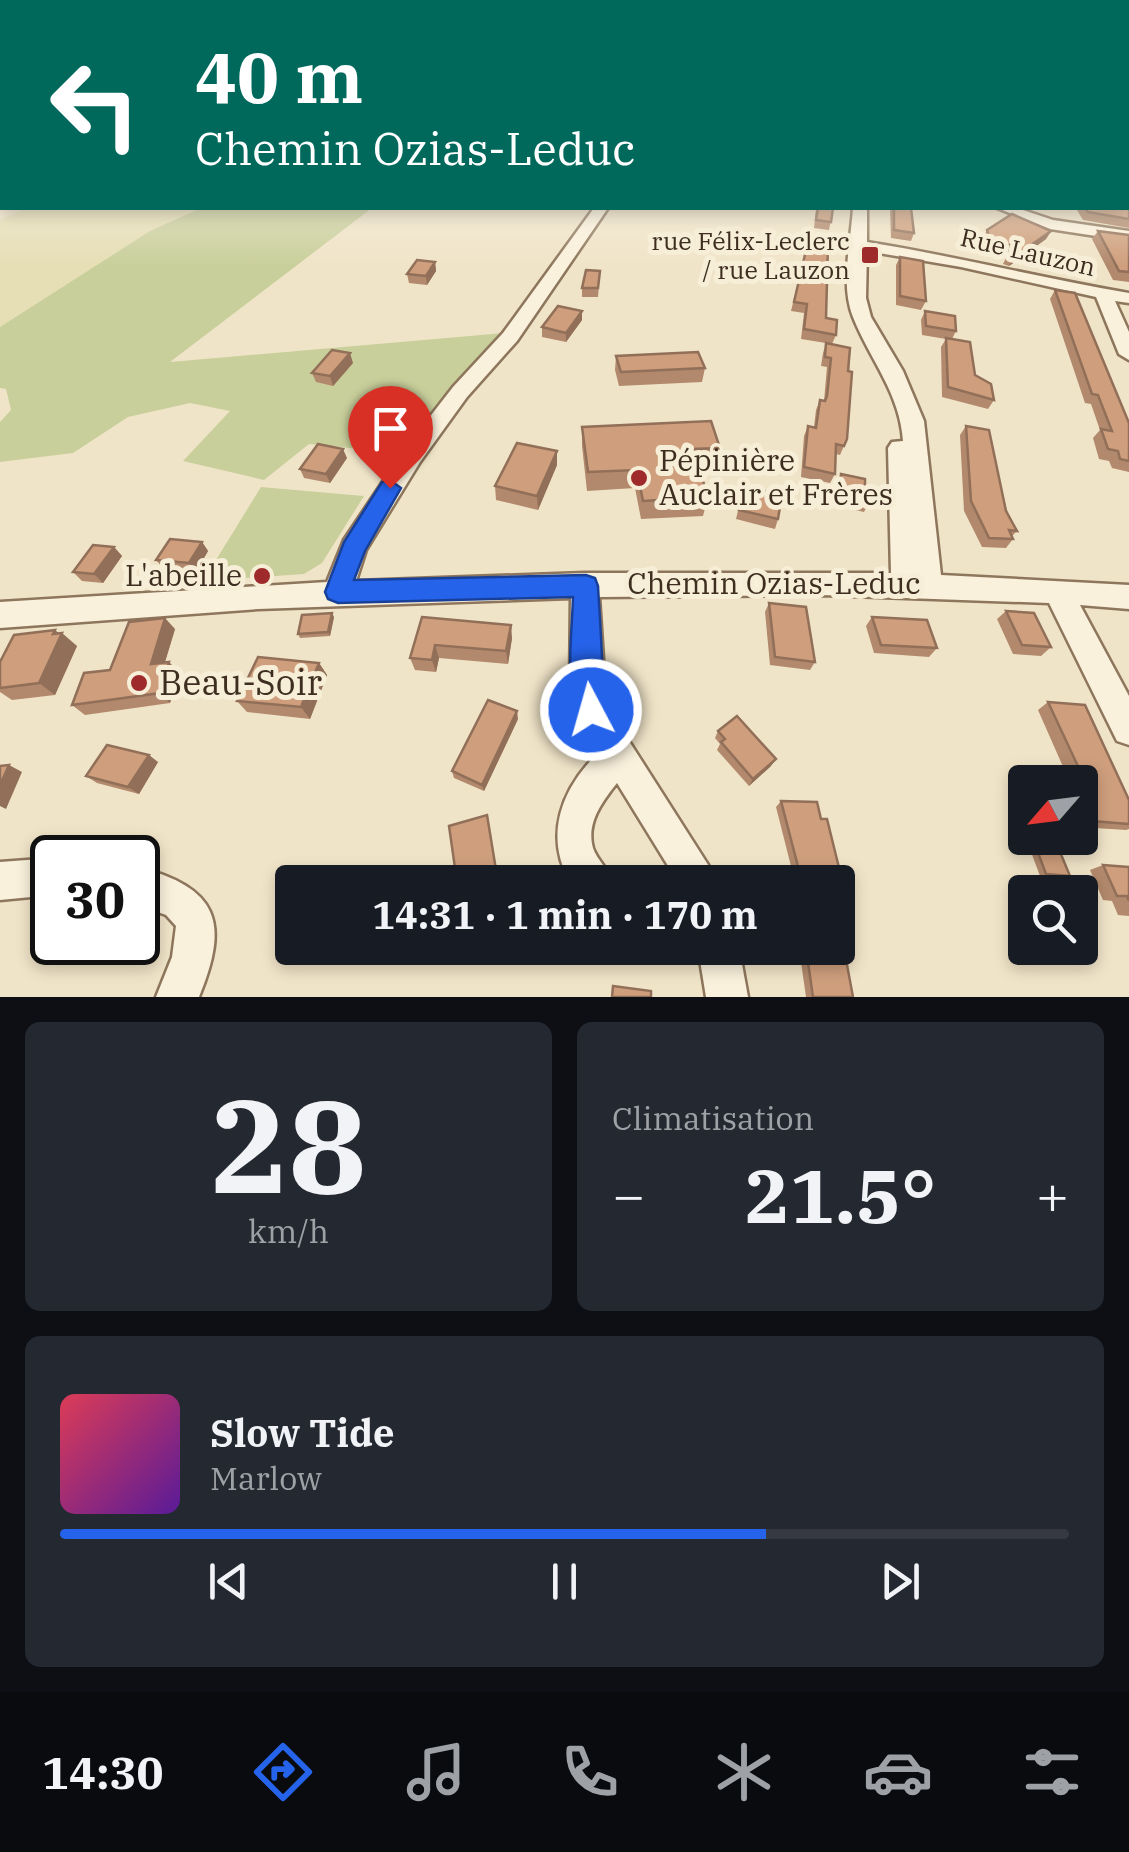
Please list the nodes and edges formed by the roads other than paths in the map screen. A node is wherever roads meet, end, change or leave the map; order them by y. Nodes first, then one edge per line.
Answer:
1 (600, 210) edge
2 (860, 210) edge
3 (1009, 210) edge
4 (1129, 236) edge
5 (857, 246) junction
6 (1103, 294) junction
7 (1129, 298) edge
8 (1129, 354) edge
9 (919, 583) junction
10 (586, 586) junction
11 (1057, 591) junction
12 (338, 592) junction
13 (1129, 596) edge
14 (0, 615) edge
15 (1129, 730) edge
16 (618, 758) junction
17 (582, 865) edge
18 (685, 865) edge
19 (30, 878) edge
20 (0, 881) edge
21 (160, 893) edge
22 (722, 965) edge
23 (177, 997) edge
24 (727, 997) edge

1 - 12 street
2 - 5 street
3 - 4 street
5 - 6 street, Rue Lauzon
5 - 9 street
6 - 7 street, Rue Lauzon
6 - 8 street
9 - 10 street, Chemin Ozias-Leduc
9 - 11 street, Chemin Ozias-Leduc
10 - 12 street, Chemin Ozias-Leduc
10 - 16 street
11 - 13 street, Chemin Ozias-Leduc
11 - 15 street
12 - 14 street, Chemin Ozias-Leduc
16 - 17 street
16 - 18 street
19 - 20 street
21 - 23 street
22 - 24 street

